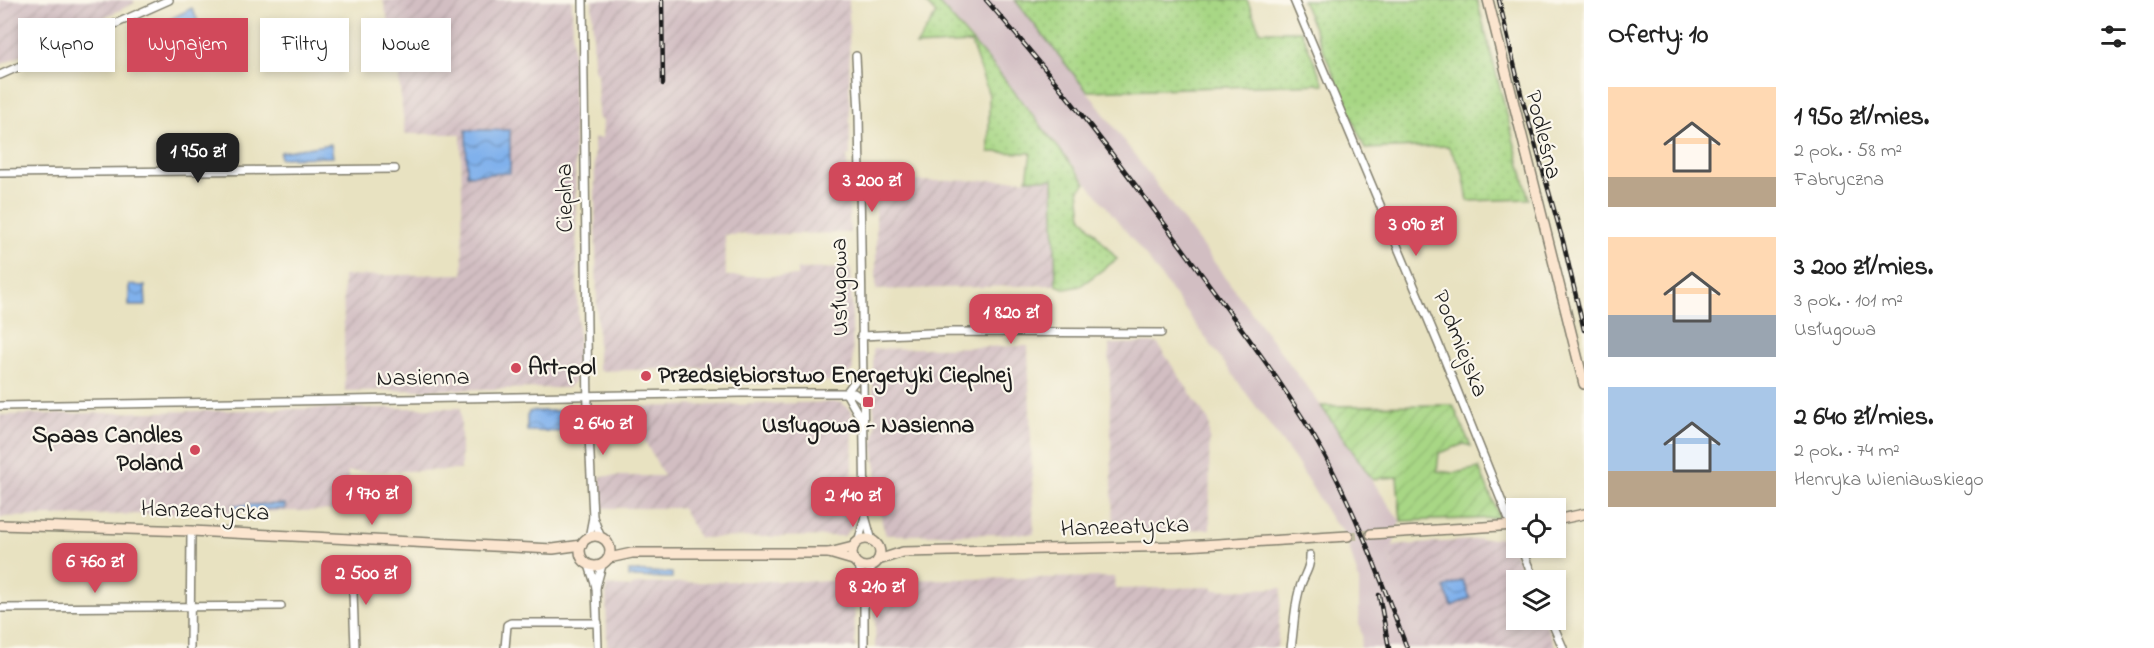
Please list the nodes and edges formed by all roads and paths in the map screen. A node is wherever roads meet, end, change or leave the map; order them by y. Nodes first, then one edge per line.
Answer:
1 (169, 0) edge
2 (583, 0) edge
3 (1294, 0) edge
4 (1488, 0) edge
5 (856, 56) dead end
6 (0, 75) edge
7 (395, 169) dead end
8 (0, 174) edge
9 (1161, 333) dead end
10 (861, 336) junction
11 (861, 373) junction
12 (1584, 384) edge
13 (846, 393) junction
14 (588, 396) junction
15 (862, 399) junction
16 (0, 406) edge
17 (862, 422) junction
18 (1506, 506) edge
19 (1583, 515) edge
20 (865, 516) junction
21 (593, 517) junction
22 (1566, 518) edge
23 (0, 525) edge
24 (1506, 526) edge
25 (191, 531) junction
26 (1371, 534) tunnel mouth
27 (1348, 536) tunnel mouth
28 (601, 537) junction
29 (585, 541) junction
30 (875, 543) junction
31 (856, 544) junction
32 (609, 546) junction
33 (552, 549) junction
34 (903, 552) junction
35 (632, 553) junction
36 (829, 553) junction
37 (1310, 555) dead end
38 (581, 557) junction
39 (605, 561) junction
40 (856, 563) junction
41 (875, 563) junction
42 (352, 565) dead end
43 (589, 565) junction
44 (596, 587) junction
45 (864, 590) junction
46 (190, 605) junction
47 (281, 606) dead end
48 (0, 608) edge
49 (598, 623) junction
50 (1555, 630) edge
51 (190, 648) edge
52 (355, 648) edge
53 (505, 648) edge
54 (598, 648) edge
55 (864, 648) edge
56 (1292, 648) edge
57 (1563, 648) edge

1 - 6 street
2 - 14 street, Cieplna
3 - 18 street, Podmiejska
4 - 12 street, Podleśna
5 - 10 street, Usługowa
7 - 8 street
9 - 10 street
10 - 11 street, Usługowa
11 - 13 street
11 - 15 street, Usługowa
13 - 14 street, Nasienna
13 - 15 street
13 - 17 street, Usługowa
14 - 16 street, Nasienna
14 - 21 street, Cieplna
15 - 17 street, Usługowa
17 - 20 street, Usługowa
19 - 22 street
20 - 30 street, Usługowa
20 - 31 street, Usługowa
21 - 28 street
21 - 29 street
23 - 25 street, Hanzeatycka
24 - 26 street
25 - 33 street, Hanzeatycka
25 - 46 street
27 - 34 street, Hanzeatycka
28 - 29 street
28 - 32 street
29 - 33 street, Hanzeatycka
29 - 38 street
30 - 31 street
30 - 34 street, Hanzeatycka
30 - 41 street
31 - 36 street
31 - 40 street
32 - 35 street
32 - 39 street
33 - 38 street, Hanzeatycka
34 - 41 street, Hanzeatycka
35 - 36 street
35 - 39 street
36 - 40 street
37 - 56 street
38 - 43 street
39 - 43 street
39 - 44 street
40 - 41 street
40 - 45 street
41 - 45 street
42 - 52 street
43 - 44 street
44 - 49 street
45 - 55 street
46 - 47 street
46 - 48 street
46 - 51 street
49 - 53 street
49 - 54 street
50 - 57 street

